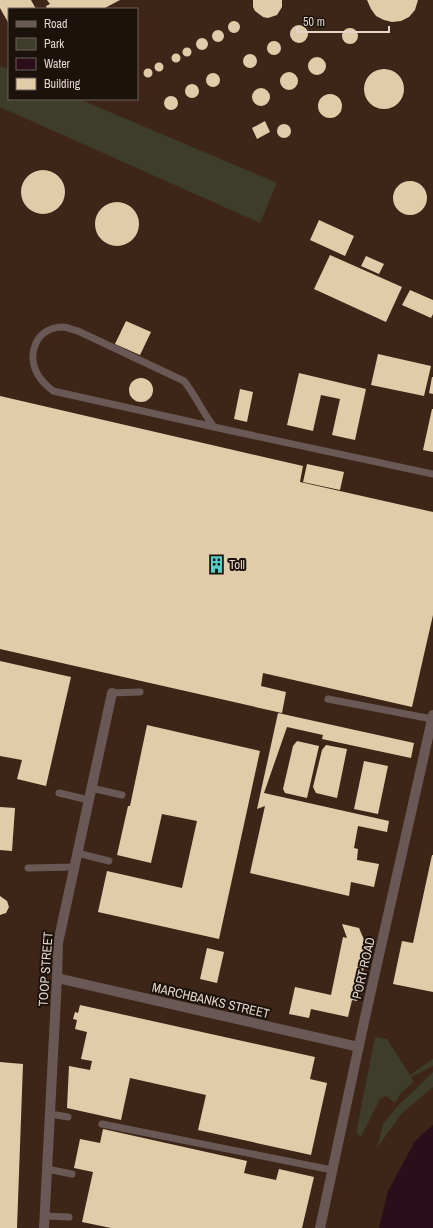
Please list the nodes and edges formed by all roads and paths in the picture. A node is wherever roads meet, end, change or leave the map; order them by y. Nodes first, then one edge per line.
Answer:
1 (214, 427) junction
2 (433, 474) edge
3 (140, 692) dead end
4 (112, 693) joint
5 (328, 698) dead end
6 (433, 717) edge
7 (91, 788) junction
8 (59, 793) dead end
9 (122, 795) dead end
10 (89, 800) junction
11 (77, 853) junction
12 (109, 861) dead end
13 (74, 867) junction
14 (28, 868) dead end
15 (57, 978) junction
16 (359, 1047) junction
17 (50, 1114) junction
18 (68, 1117) dead end
19 (102, 1124) dead end
20 (47, 1169) junction
21 (332, 1170) junction
22 (72, 1174) dead end
23 (45, 1216) junction
24 (69, 1217) dead end
25 (44, 1228) edge
26 (320, 1228) edge

1 - 1 lane
1 - 2 lane
3 - 4 lane
4 - 7 street, TOOP STREET
5 - 6 lane
6 - 16 street, PORT ROAD
7 - 9 lane
7 - 10 street, TOOP STREET
8 - 10 lane
10 - 11 street, TOOP STREET
11 - 12 lane
11 - 13 street, TOOP STREET
13 - 14 lane
13 - 15 street, TOOP STREET
15 - 16 street, MARCHBANKS STREET
15 - 17 street, TOOP STREET
16 - 21 street, PORT ROAD
17 - 18 lane
17 - 20 street, TOOP STREET
19 - 21 lane
20 - 22 lane
20 - 23 street, TOOP STREET
21 - 26 street, PORT ROAD
23 - 24 lane
23 - 25 street, TOOP STREET

